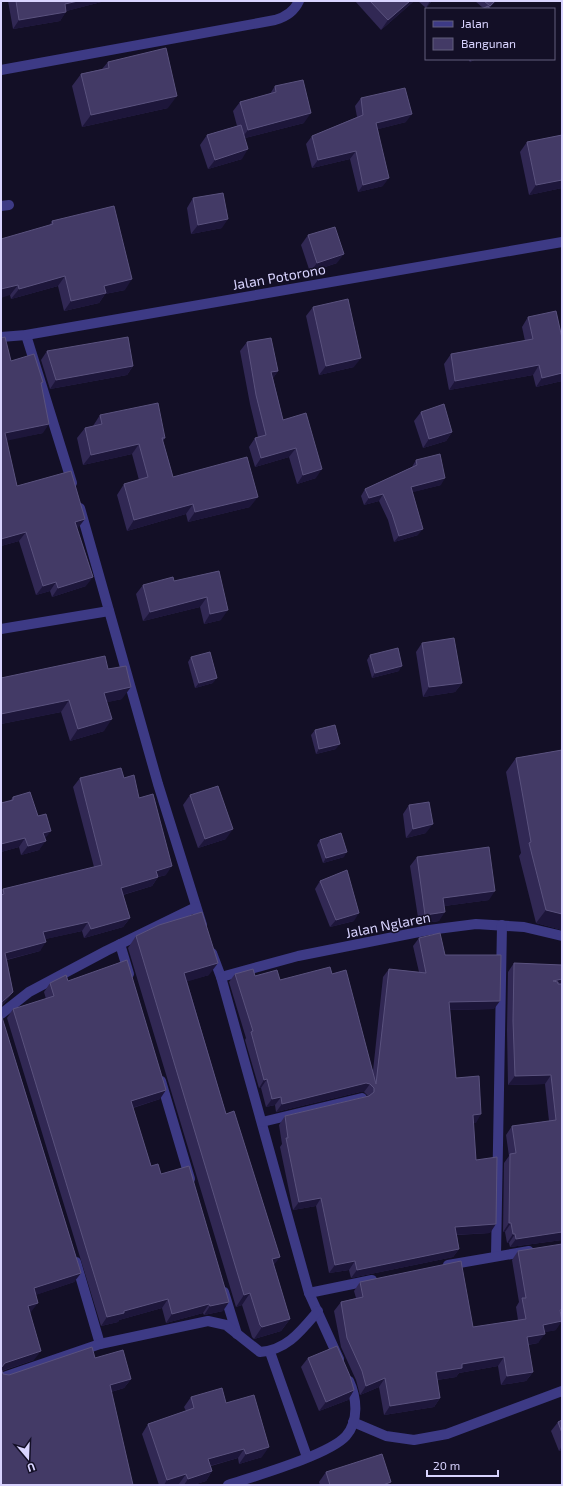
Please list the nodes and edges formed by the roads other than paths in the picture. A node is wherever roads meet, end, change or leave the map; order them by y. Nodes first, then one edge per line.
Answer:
1 (299, 1) edge
2 (1, 70) edge
3 (562, 242) edge
4 (26, 335) junction
5 (1, 336) edge
6 (109, 611) junction
7 (1, 629) edge
8 (196, 907) junction
9 (502, 925) junction
10 (562, 936) edge
11 (120, 944) junction
12 (221, 976) junction
13 (131, 982) edge
14 (1, 1014) edge
15 (159, 1074) edge
16 (362, 1098) edge
17 (262, 1122) junction
18 (193, 1188) edge
19 (540, 1249) edge
20 (72, 1250) edge
21 (496, 1256) junction
22 (439, 1267) edge
23 (386, 1278) edge
24 (221, 1280) edge
25 (309, 1293) junction
26 (318, 1311) junction
27 (237, 1334) junction
28 (100, 1344) junction
29 (270, 1352) junction
30 (1, 1378) edge
31 (562, 1391) edge
32 (353, 1422) junction
33 (307, 1457) junction
34 (228, 1485) edge

1 - 2 street
3 - 4 street, Jalan Potorono
4 - 5 street, Jalan Potorono
4 - 6 street
6 - 7 street
6 - 8 street
8 - 11 street
8 - 12 street
9 - 10 street, Jalan Nglaren
9 - 12 street, Jalan Nglaren
9 - 21 street
11 - 13 street
11 - 14 street
12 - 17 street
15 - 18 street
16 - 17 street
17 - 25 street
19 - 21 street
20 - 28 street
21 - 22 street
23 - 25 street
24 - 27 street
25 - 26 street
26 - 29 street
26 - 32 street
27 - 28 street
27 - 29 street
28 - 30 street
29 - 33 street
31 - 32 street
32 - 33 street
33 - 34 street

